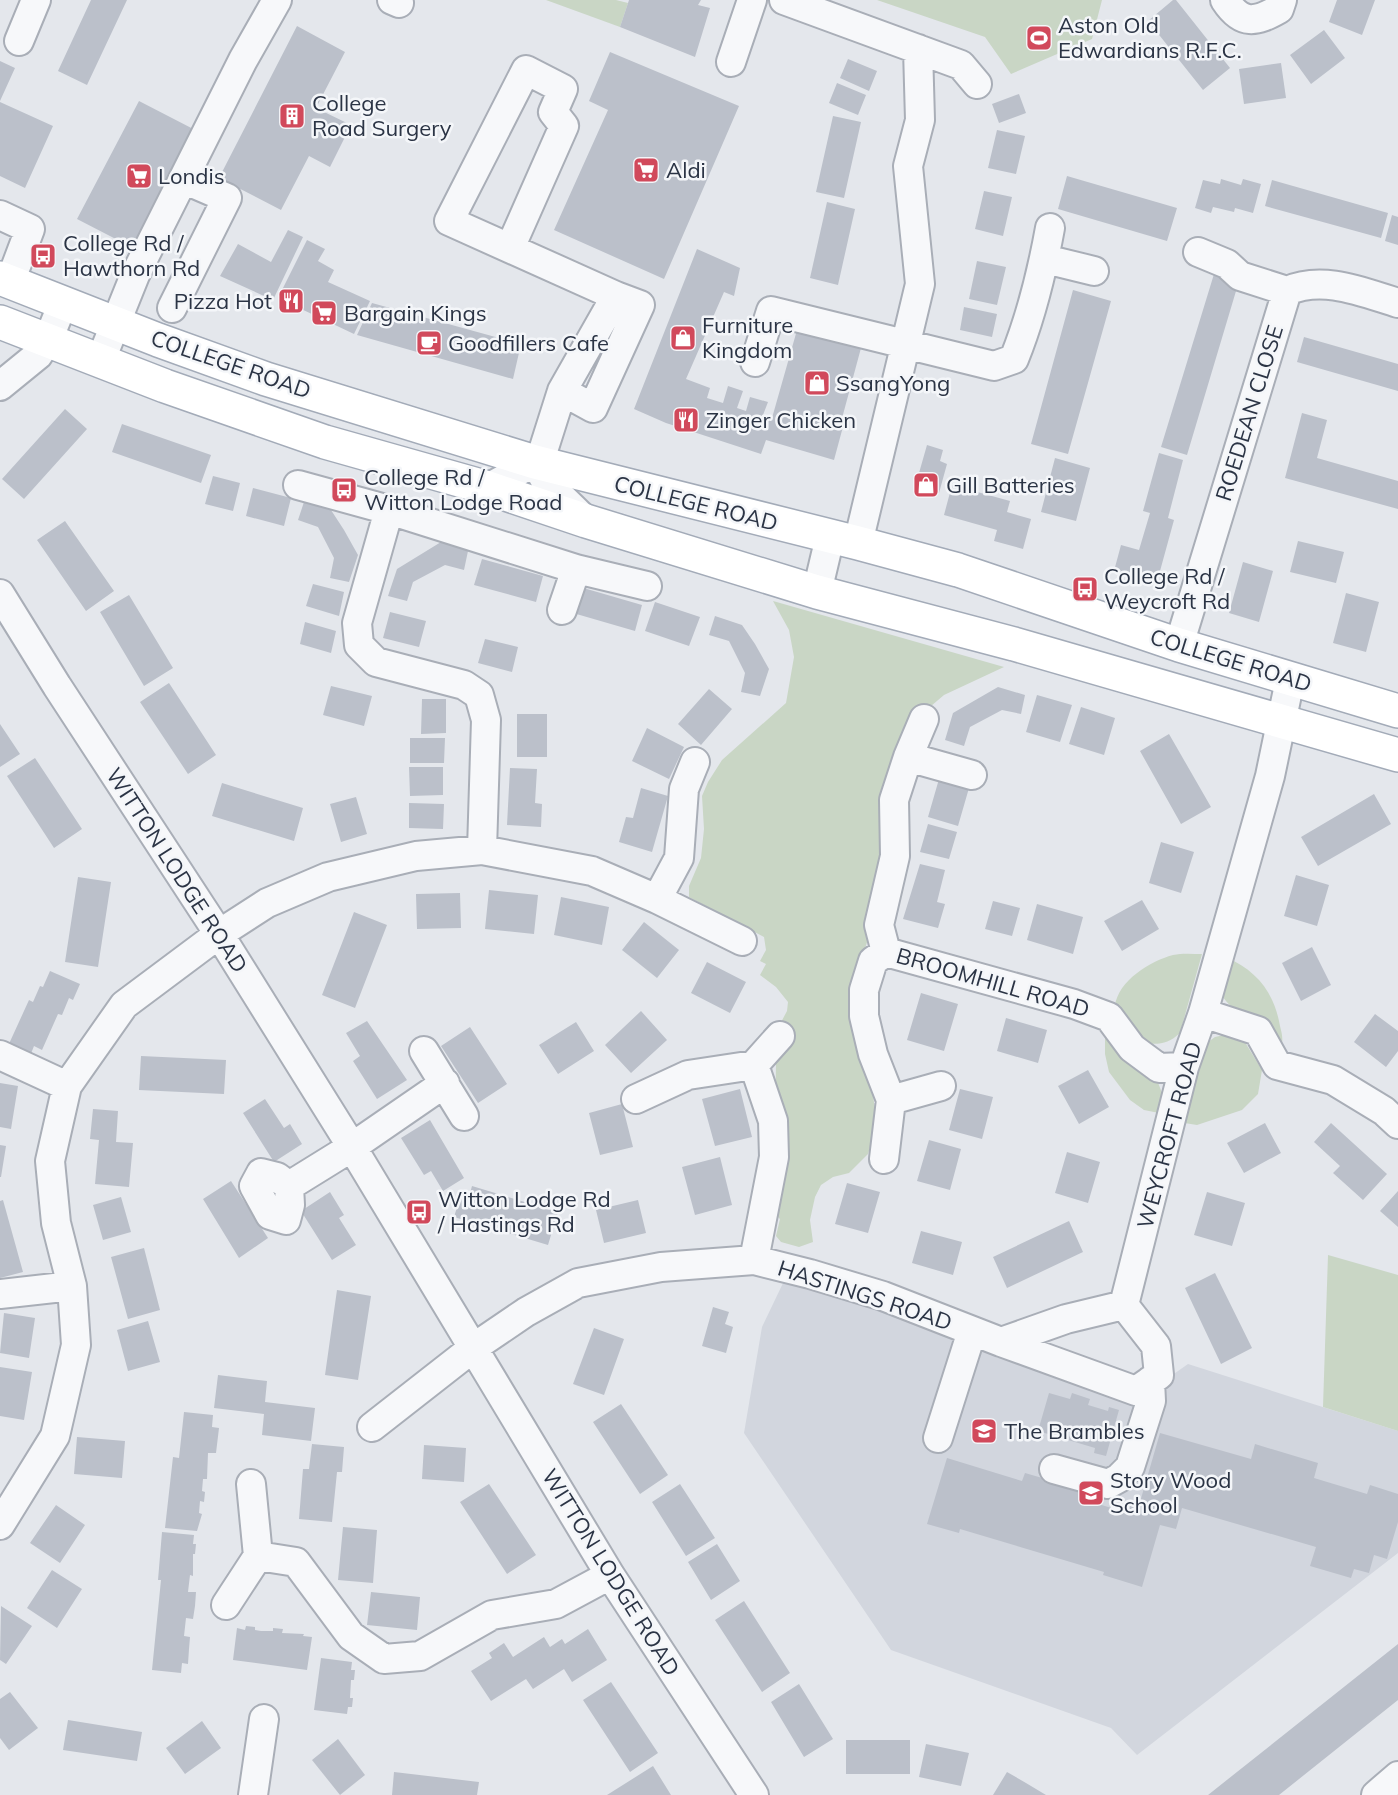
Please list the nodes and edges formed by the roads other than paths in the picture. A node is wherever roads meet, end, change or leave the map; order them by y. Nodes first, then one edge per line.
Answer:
1 (36, 0) edge
2 (277, 0) edge
3 (752, 0) edge
4 (784, 0) edge
5 (1225, 0) edge
6 (1282, 0) edge
7 (19, 41) dead end
8 (918, 49) junction
9 (731, 62) dead end
10 (977, 84) dead end
11 (183, 179) junction
12 (0, 215) edge
13 (1050, 228) dead end
14 (510, 249) junction
15 (1198, 252) dead end
16 (1044, 259) junction
17 (1094, 271) dead end
18 (5, 280) edge
19 (1287, 291) junction
20 (63, 303) junction
21 (1398, 303) edge
22 (172, 308) dead end
23 (0, 322) edge
24 (115, 323) junction
25 (48, 340) junction
26 (906, 346) junction
27 (100, 362) junction
28 (755, 362) dead end
29 (0, 386) edge
30 (536, 462) junction
31 (298, 485) dead end
32 (489, 488) junction
33 (389, 510) junction
34 (586, 521) junction
35 (844, 540) junction
36 (576, 570) junction
37 (647, 586) dead end
38 (817, 592) junction
39 (0, 594) edge
40 (562, 610) dead end
41 (1179, 645) junction
42 (1290, 680) junction
43 (1398, 711) edge
44 (924, 719) dead end
45 (1282, 721) junction
46 (1398, 755) edge
47 (908, 757) junction
48 (695, 762) dead end
49 (972, 775) dead end
50 (482, 850) junction
51 (657, 899) junction
52 (219, 934) junction
53 (742, 941) dead end
54 (886, 951) junction
55 (1203, 1013) junction
56 (780, 1036) dead end
57 (424, 1052) dead end
58 (0, 1055) edge
59 (754, 1065) junction
60 (1184, 1067) junction
61 (445, 1083) junction
62 (67, 1086) junction
63 (941, 1086) dead end
64 (636, 1099) dead end
65 (891, 1100) junction
66 (1393, 1110) edge
67 (464, 1116) dead end
68 (352, 1147) junction
69 (884, 1159) dead end
70 (289, 1186) dead end
71 (754, 1260) junction
72 (72, 1286) junction
73 (0, 1294) edge
74 (1124, 1305) junction
75 (972, 1331) junction
76 (1001, 1342) junction
77 (473, 1348) junction
78 (1150, 1381) junction
79 (372, 1427) dead end
80 (938, 1438) dead end
81 (1054, 1469) dead end
82 (251, 1484) dead end
83 (0, 1525) edge
84 (258, 1556) junction
85 (610, 1575) junction
86 (226, 1605) dead end
87 (264, 1719) dead end
88 (1398, 1776) edge
89 (752, 1794) edge
90 (253, 1795) edge
91 (1376, 1795) edge

1 - 7 street
2 - 11 street
3 - 9 street
4 - 8 street
5 - 6 street
8 - 10 street
8 - 26 street
11 - 22 street
11 - 24 street
12 - 18 street
13 - 16 street
14 - 14 street
14 - 30 street
15 - 19 street
16 - 17 street
16 - 26 street
18 - 20 main road, COLLEGE ROAD
19 - 21 street
19 - 41 street, ROEDEAN CLOSE
20 - 24 main road, COLLEGE ROAD
20 - 25 street
23 - 25 main road, COLLEGE ROAD
24 - 27 street
24 - 30 main road, COLLEGE ROAD
25 - 27 main road, COLLEGE ROAD
25 - 29 street
26 - 28 street
26 - 35 street
27 - 32 main road, COLLEGE ROAD
30 - 32 street
30 - 34 street
30 - 35 main road, COLLEGE ROAD
31 - 33 street
32 - 34 main road, COLLEGE ROAD
33 - 36 street
33 - 50 street
34 - 38 main road, COLLEGE ROAD
35 - 38 street
35 - 41 main road, COLLEGE ROAD
36 - 37 street
36 - 40 street
38 - 45 main road, COLLEGE ROAD
39 - 52 street, WITTON LODGE ROAD
41 - 42 main road, COLLEGE ROAD
42 - 43 main road, COLLEGE ROAD
42 - 45 street, WEYCROFT ROAD
44 - 47 street
45 - 46 main road, COLLEGE ROAD
45 - 55 street, WEYCROFT ROAD
47 - 49 street
47 - 54 street
48 - 51 street
50 - 51 street
50 - 52 street
51 - 53 street
52 - 62 street
52 - 68 street, WITTON LODGE ROAD
54 - 60 street, BROOMHILL ROAD
54 - 65 street
55 - 60 street, WEYCROFT ROAD
55 - 66 street
56 - 59 street
57 - 61 street
58 - 62 street
59 - 64 street
59 - 71 street
60 - 74 street, WEYCROFT ROAD
61 - 67 street
61 - 68 street
62 - 72 street
63 - 65 street
65 - 69 street
68 - 70 street
68 - 77 street, WITTON LODGE ROAD
71 - 75 street, HASTINGS ROAD
71 - 77 street, HASTINGS ROAD
72 - 73 street
72 - 83 street
74 - 76 street
74 - 78 street
75 - 76 street, HASTINGS ROAD
75 - 80 street
76 - 78 street
77 - 79 street
77 - 85 street, WITTON LODGE ROAD
78 - 81 street
82 - 84 street
84 - 85 street
84 - 86 street
85 - 89 street, WITTON LODGE ROAD
87 - 90 street
88 - 91 street

